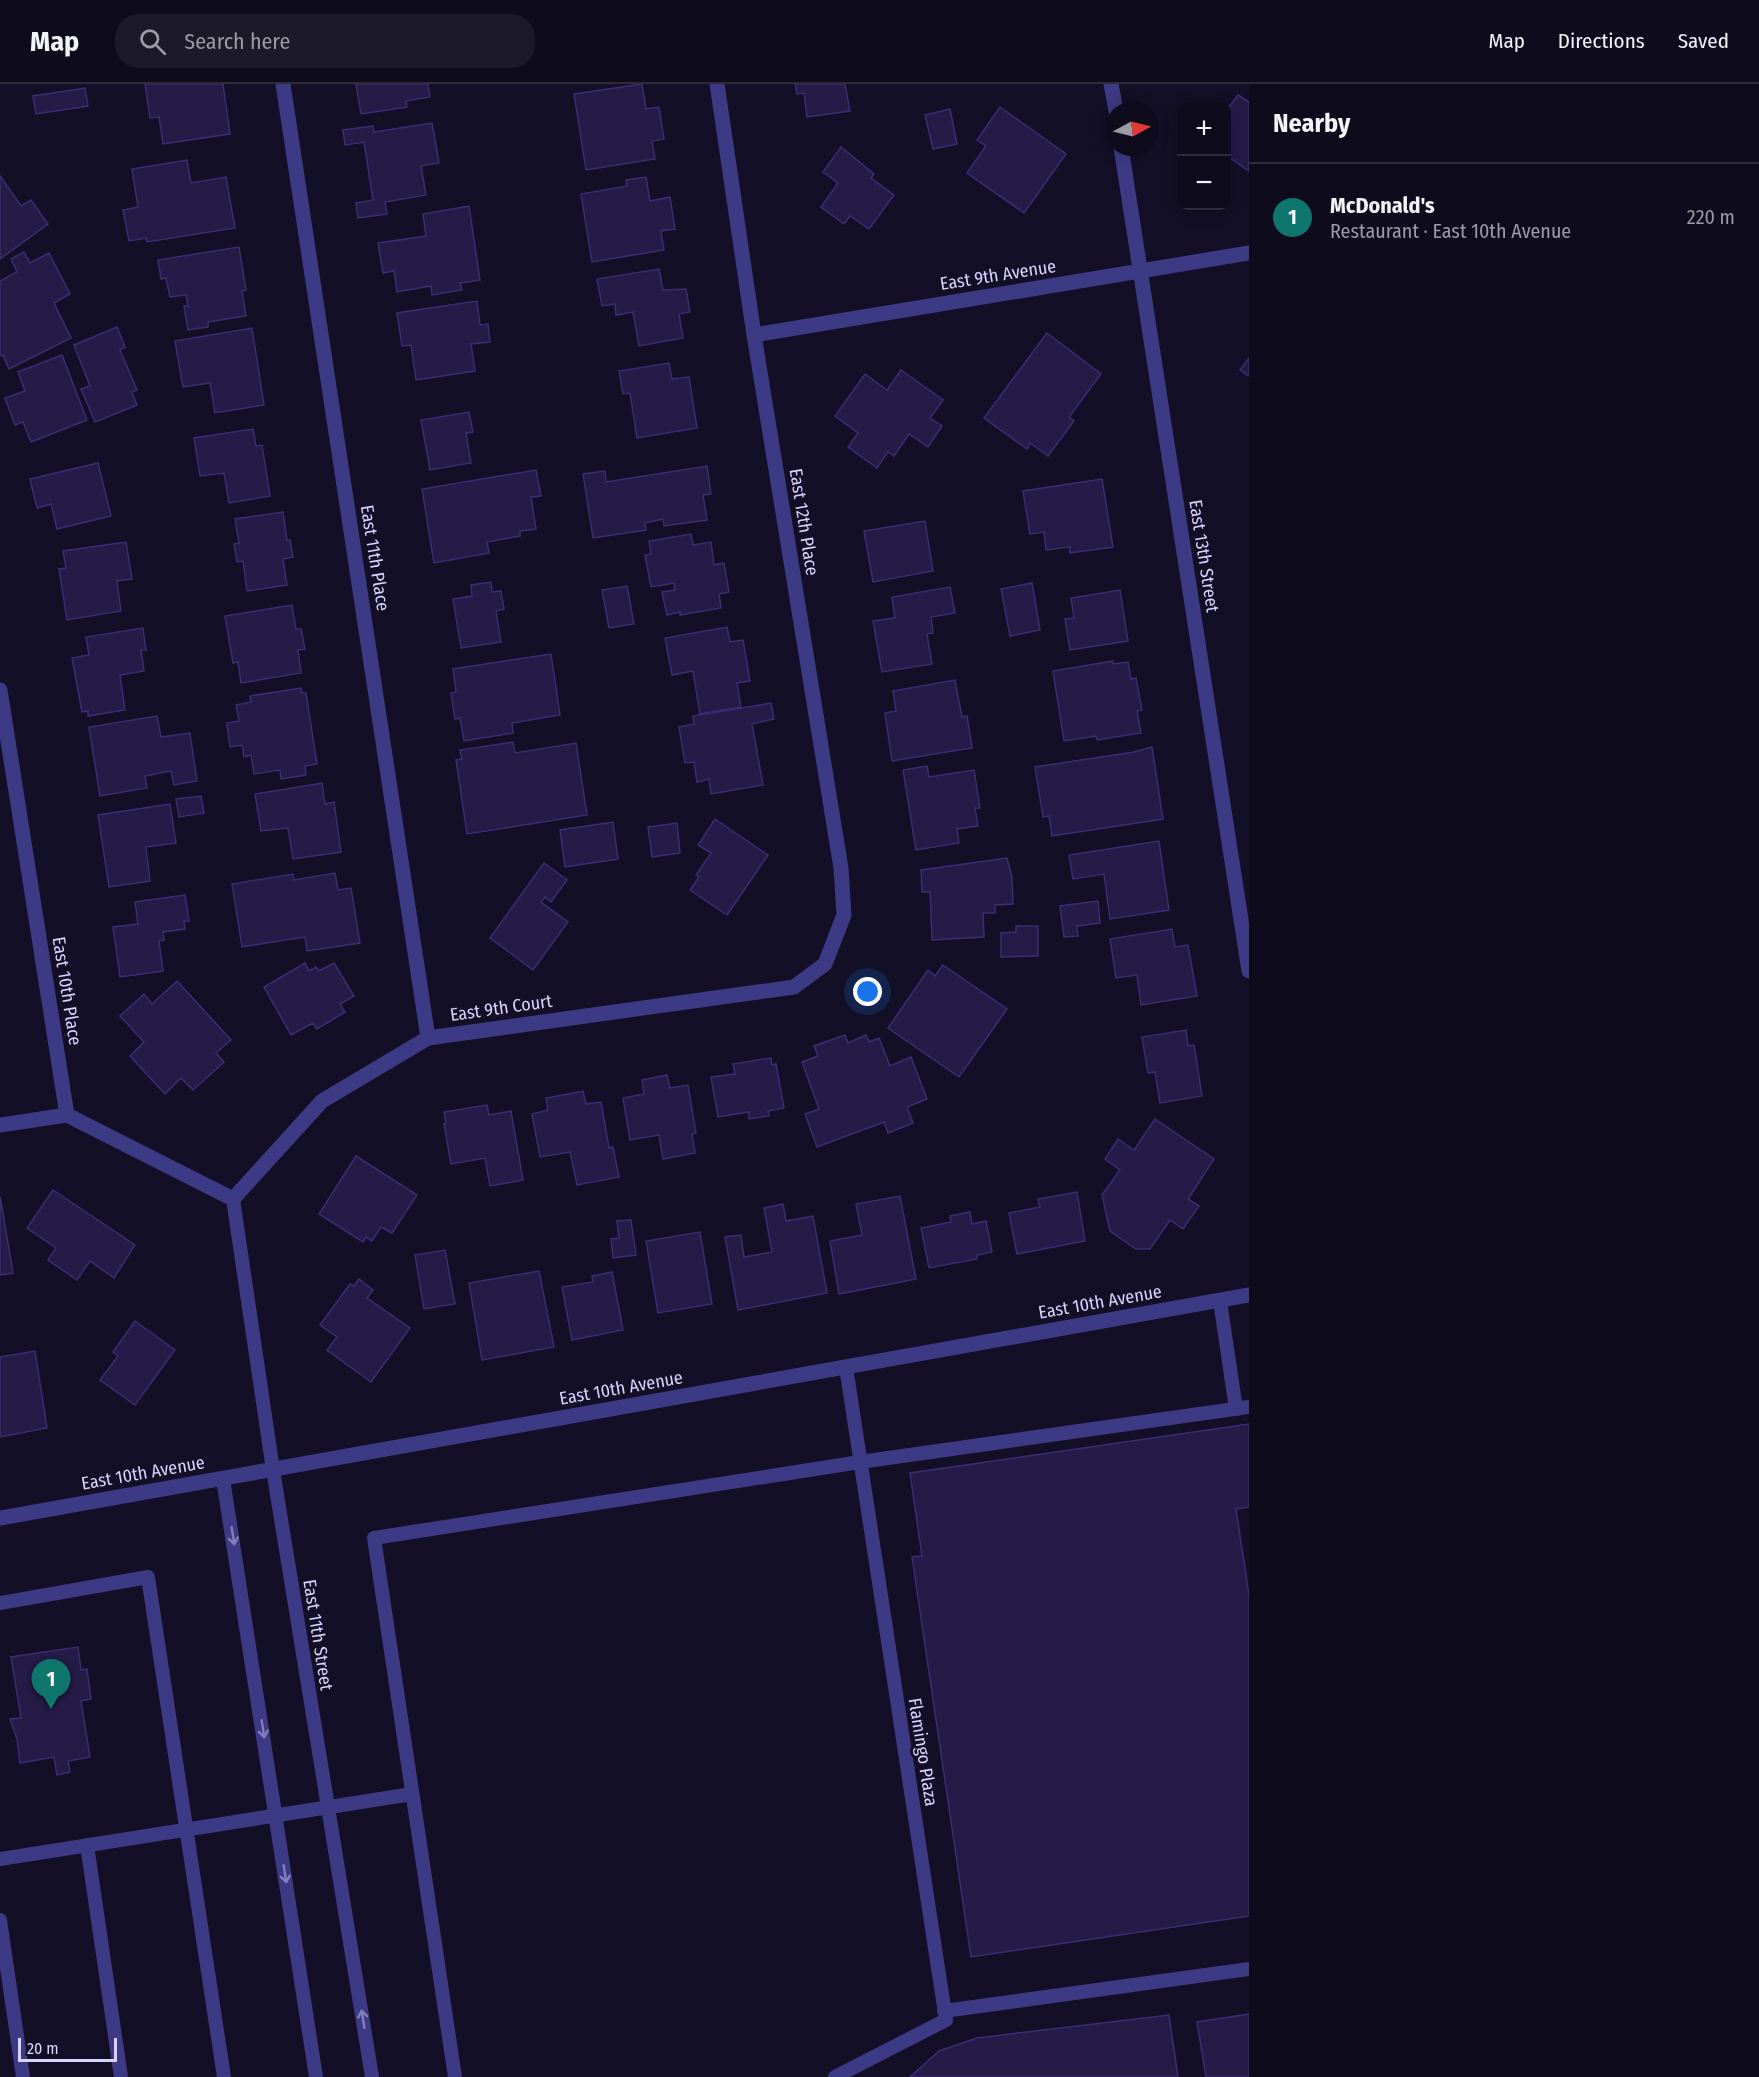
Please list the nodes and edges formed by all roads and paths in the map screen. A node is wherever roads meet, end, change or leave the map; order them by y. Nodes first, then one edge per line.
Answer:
1 (284, 84) edge
2 (717, 84) edge
3 (1111, 84) edge
4 (1114, 102) edge
5 (1122, 156) edge
6 (1249, 253) edge
7 (1140, 271) junction
8 (754, 335) junction
9 (0, 690) edge
10 (825, 964) joint
11 (1249, 971) edge
12 (428, 1038) junction
13 (67, 1115) junction
14 (0, 1125) edge
15 (233, 1199) junction
16 (1249, 1295) edge
17 (1220, 1300) junction
18 (846, 1367) junction
19 (1243, 1408) edge
20 (860, 1462) junction
21 (273, 1470) junction
22 (224, 1479) junction
23 (0, 1518) edge
24 (0, 1603) edge
25 (412, 1794) junction
26 (328, 1806) junction
27 (276, 1816) junction
28 (187, 1830) junction
29 (87, 1845) junction
30 (0, 1859) edge
31 (0, 1920) edge
32 (1249, 1969) edge
33 (944, 2011) junction
34 (23, 2077) edge
35 (121, 2077) edge
36 (224, 2077) edge
37 (316, 2077) edge
38 (372, 2077) edge
39 (455, 2077) edge
40 (835, 2077) edge

1 - 12 street, East 11th Place
2 - 8 street, East 12th Place
3 - 4 street
5 - 7 street, East 13th Street
6 - 7 street, East 9th Avenue
7 - 8 street, East 9th Avenue
7 - 11 street, East 13th Street
8 - 10 street, East 12th Place
9 - 13 street, East 10th Place
10 - 12 street, East 9th Court
12 - 15 street, East 9th Court
13 - 14 street
13 - 15 street
15 - 21 lane, East 11th Street
16 - 17 street, East 10th Avenue
17 - 18 street, East 10th Avenue
17 - 19 lane
18 - 20 lane, Flamingo Plaza
18 - 21 street, East 10th Avenue
19 - 20 lane
20 - 25 lane
20 - 33 lane, Flamingo Plaza
21 - 22 street, East 10th Avenue
21 - 26 lane, East 11th Street
22 - 23 street, East 10th Avenue
22 -> 27 lane
24 - 28 lane
25 - 26 lane
25 - 39 lane
26 - 27 lane
38 -> 26 lane, East 11th Street
27 - 28 lane
27 -> 37 lane
28 - 29 lane
28 - 36 lane
29 - 30 lane
29 - 35 lane
31 - 34 lane
32 - 33 lane
33 - 40 lane

